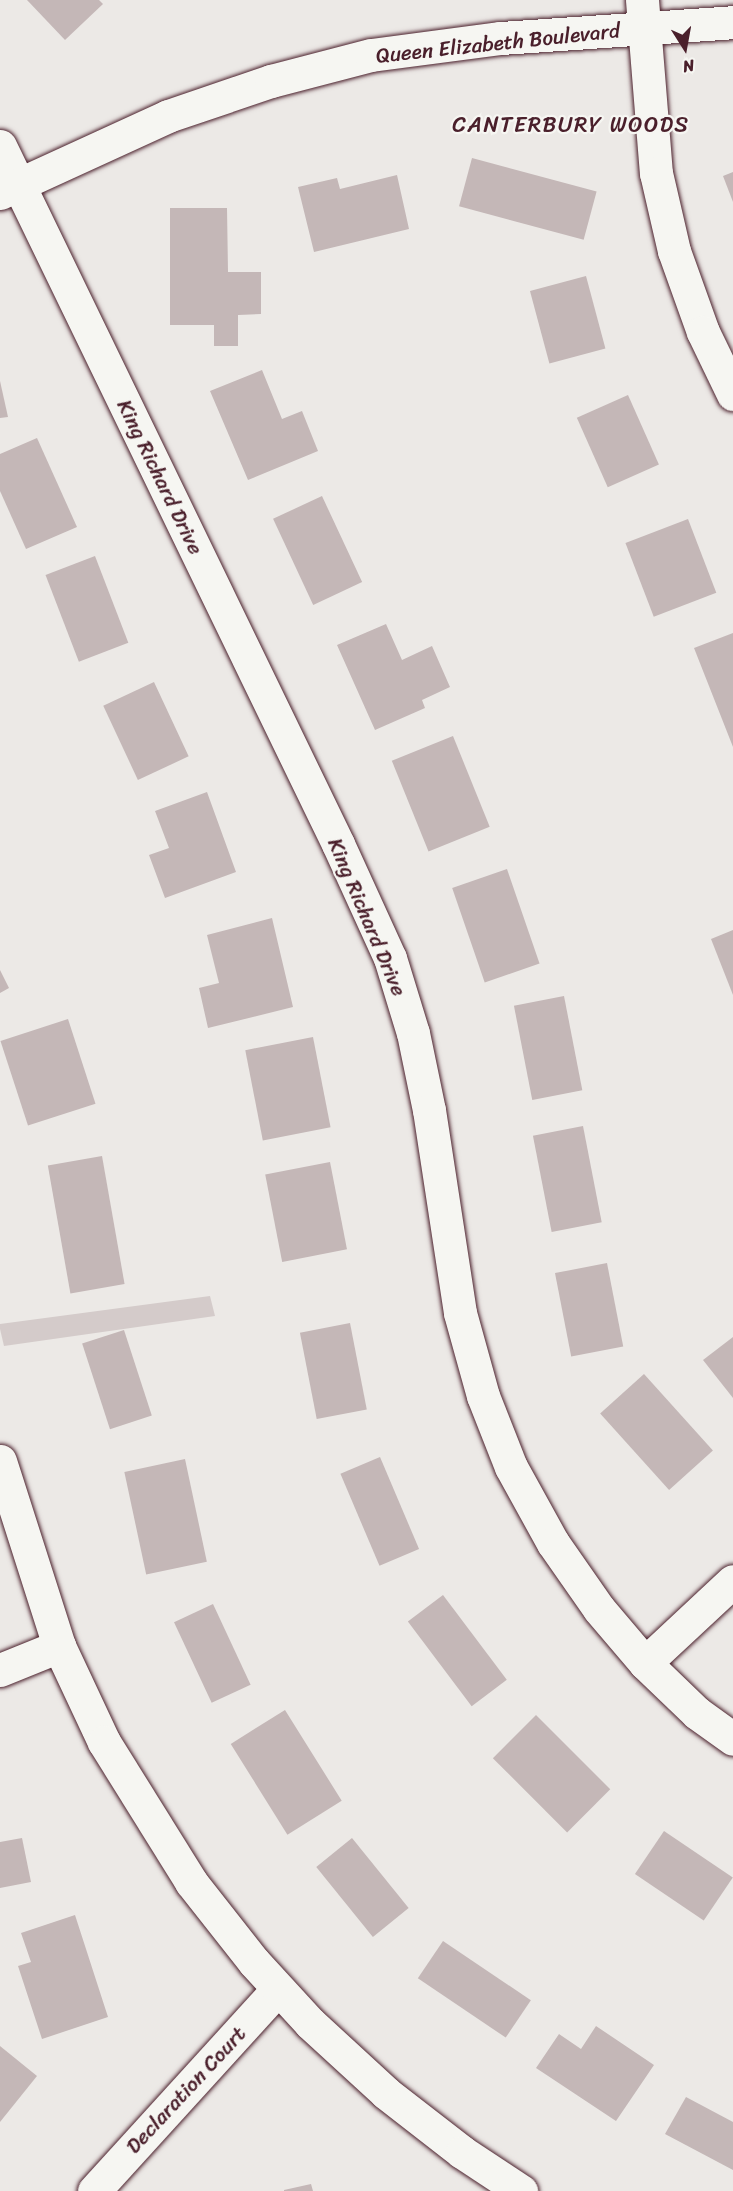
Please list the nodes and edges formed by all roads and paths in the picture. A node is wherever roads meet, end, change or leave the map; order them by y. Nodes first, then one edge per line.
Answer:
1 (643, 14) edge
2 (733, 22) edge
3 (0, 146) edge
4 (9, 188) edge
5 (733, 394) edge
6 (0, 1461) edge
7 (733, 1581) edge
8 (59, 1646) junction
9 (645, 1663) junction
10 (0, 1670) edge
11 (733, 1739) edge
12 (278, 1989) junction
13 (94, 2191) edge
14 (521, 2191) edge

1 - 2 street, Queen Elizabeth Boulevard
1 - 4 street, Queen Elizabeth Boulevard
1 - 5 street
3 - 4 street, King Richard Drive
4 - 9 street, King Richard Drive
6 - 8 street
7 - 9 street
8 - 10 street
8 - 12 street
9 - 11 street, King Richard Drive
12 - 13 street, Declaration Court
12 - 14 street

